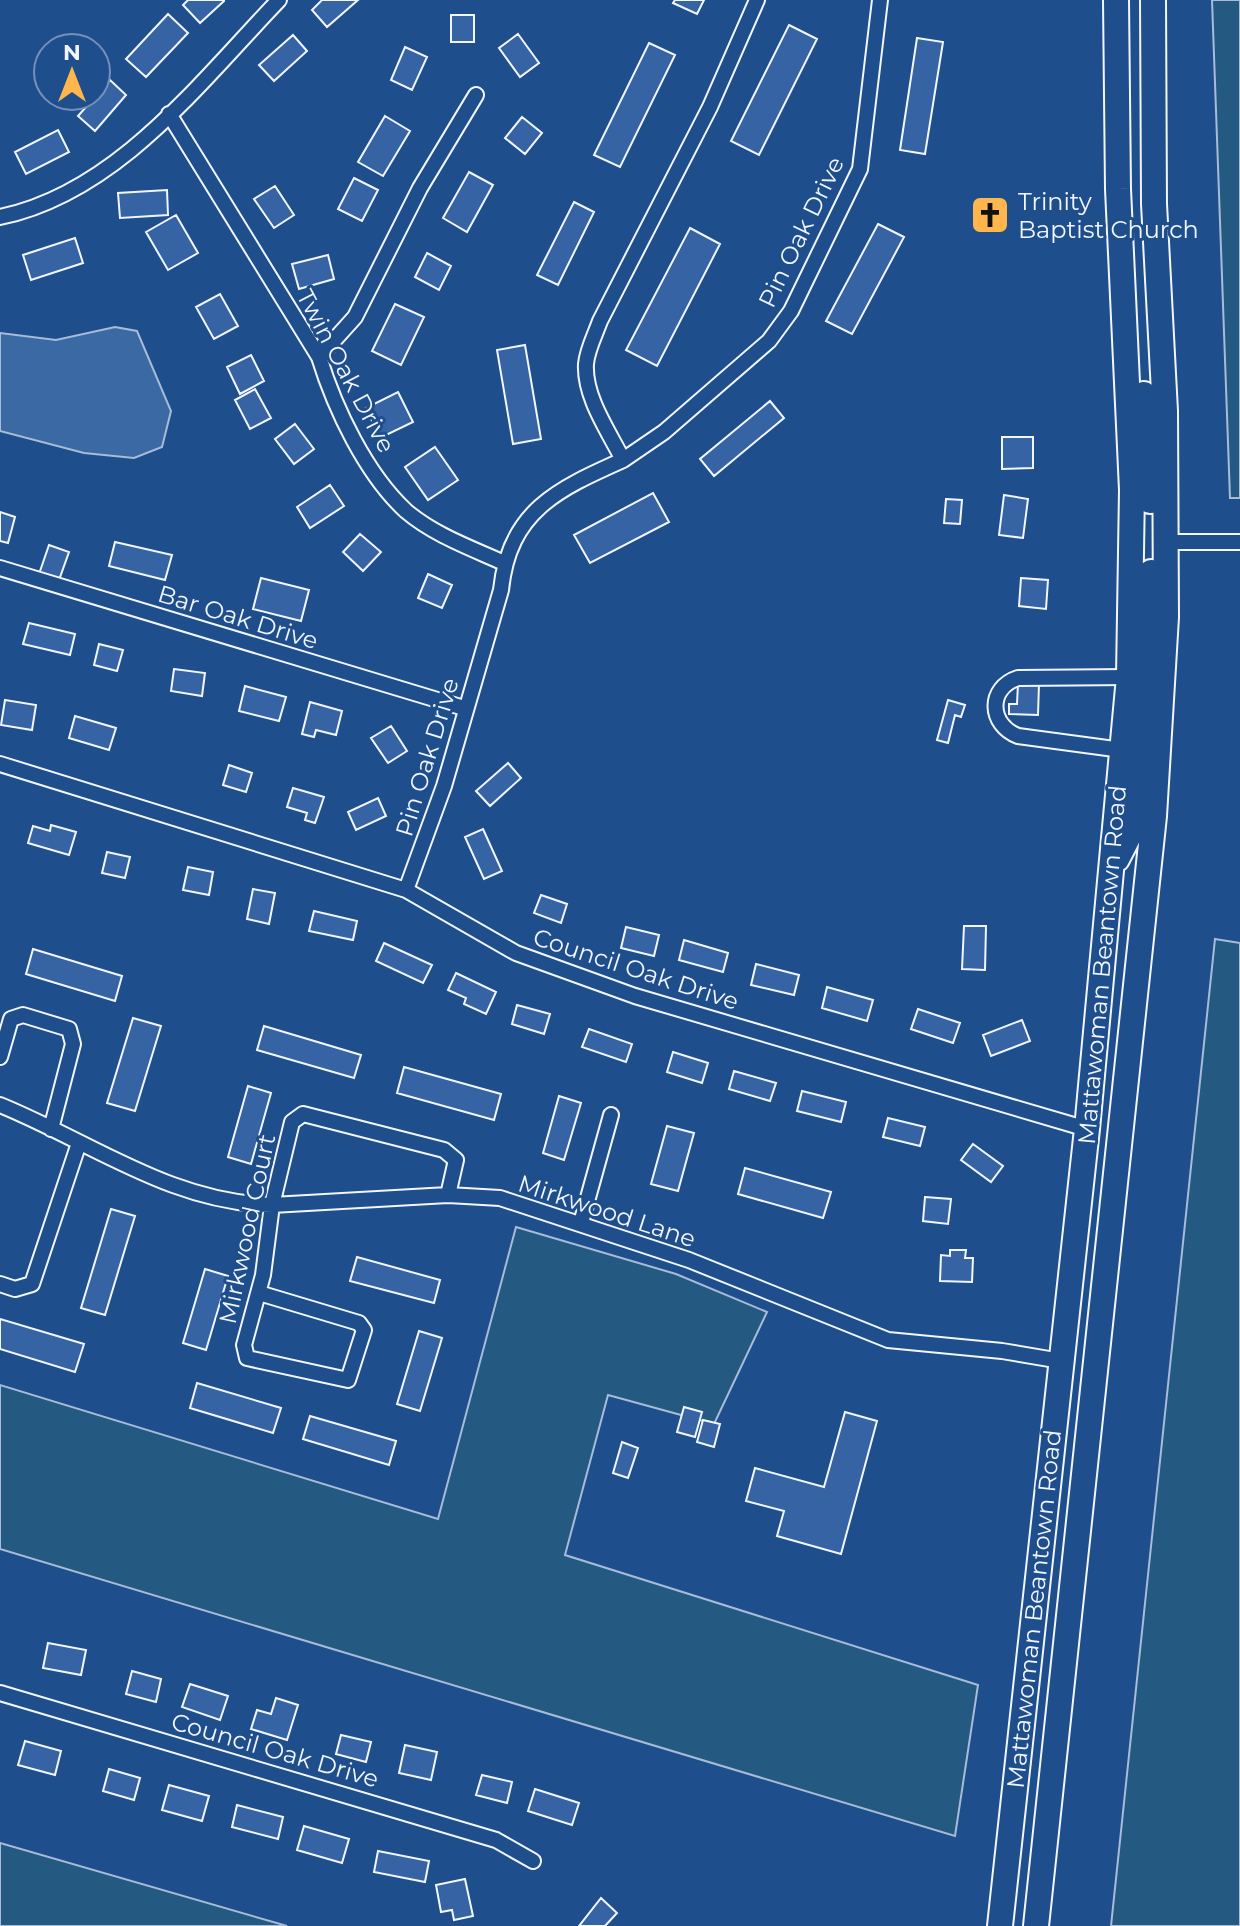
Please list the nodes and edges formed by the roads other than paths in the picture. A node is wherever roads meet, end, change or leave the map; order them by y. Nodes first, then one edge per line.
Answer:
1 (279, 0) edge
2 (757, 0) edge
3 (880, 0) edge
4 (1116, 0) edge
5 (1153, 0) edge
6 (1117, 51) junction
7 (476, 95) dead end
8 (169, 114) junction
9 (0, 217) edge
10 (319, 357) junction
11 (623, 460) junction
12 (1166, 542) junction
13 (1240, 542) edge
14 (504, 563) junction
15 (0, 568) edge
16 (1129, 677) junction
17 (464, 708) junction
18 (1122, 750) junction
19 (0, 764) edge
20 (1154, 816) junction
21 (1111, 871) junction
22 (406, 890) junction
23 (0, 1057) edge
24 (0, 1105) edge
25 (611, 1115) dead end
26 (51, 1129) junction
27 (1087, 1129) junction
28 (79, 1143) junction
29 (448, 1195) junction
30 (272, 1205) junction
31 (581, 1223) junction
32 (0, 1284) edge
33 (259, 1293) junction
34 (1061, 1361) junction
35 (1085, 1478) junction
36 (0, 1693) edge
37 (533, 1861) dead end
38 (1000, 1926) edge
39 (1036, 1926) edge

1 - 8 street
2 - 11 street
3 - 11 street, Pin Oak Drive
4 - 6 highway, Mattawoman Beantown Road
5 - 12 highway, Mattawoman Beantown Road
6 - 12 highway
6 - 16 highway, Mattawoman Beantown Road
7 - 10 street
8 - 9 street
8 - 10 street, Twin Oak Drive
10 - 14 street, Twin Oak Drive
11 - 14 street, Pin Oak Drive
12 - 13 street
12 - 20 highway, Mattawoman Beantown Road
12 - 21 highway
14 - 17 street, Pin Oak Drive
15 - 17 street, Bar Oak Drive
16 - 18 highway, Mattawoman Beantown Road
16 - 18 street
17 - 22 street, Pin Oak Drive
18 - 21 highway, Mattawoman Beantown Road
19 - 22 street, Council Oak Drive
20 - 27 highway
20 - 35 highway, Mattawoman Beantown Road
21 - 27 highway, Mattawoman Beantown Road
22 - 27 street, Council Oak Drive
23 - 26 street
24 - 26 street, Mirkwood Lane
25 - 31 street
26 - 28 street, Mirkwood Lane
27 - 34 highway, Mattawoman Beantown Road
27 - 35 highway
28 - 30 street, Mirkwood Lane
28 - 32 street
29 - 30 street, Mirkwood Lane
29 - 30 street, Mirkwood Court
29 - 31 street, Mirkwood Lane
30 - 33 street, Mirkwood Court
31 - 34 street, Mirkwood Lane
33 - 33 street, Mirkwood Court
34 - 38 highway, Mattawoman Beantown Road
35 - 39 highway, Mattawoman Beantown Road
36 - 37 street, Council Oak Drive

